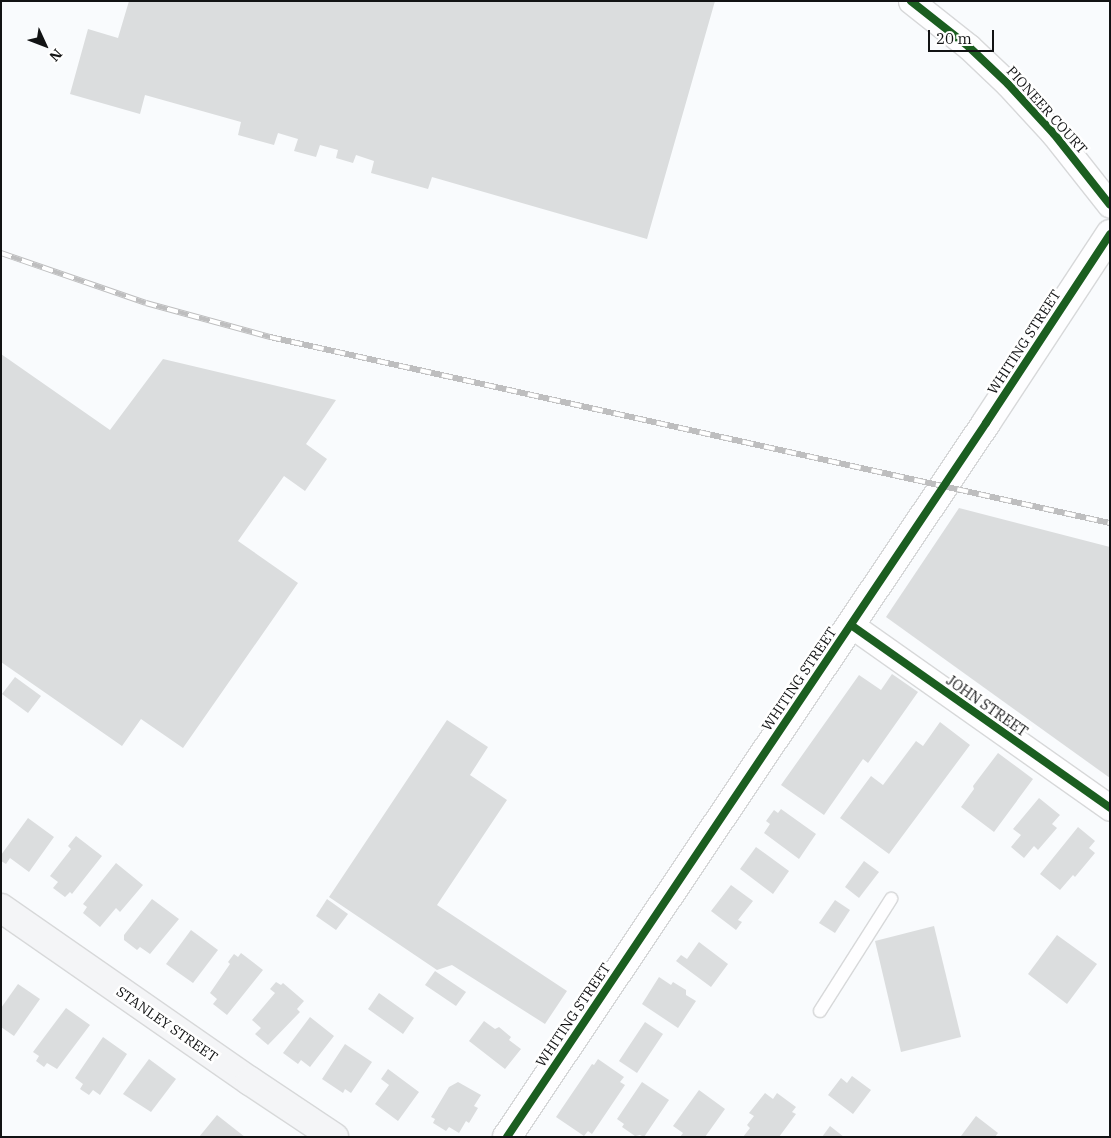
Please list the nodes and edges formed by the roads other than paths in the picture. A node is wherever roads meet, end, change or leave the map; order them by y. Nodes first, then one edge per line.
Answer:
1 (910, 1) edge
2 (1110, 206) edge
3 (1110, 234) edge
4 (851, 625) junction
5 (1110, 808) edge
6 (892, 899) dead end
7 (1, 908) edge
8 (820, 1011) dead end
9 (306, 1129) edge
10 (334, 1137) edge
11 (507, 1137) edge

1 - 2 street, PIONEER COURT
3 - 4 street, WHITING STREET
4 - 5 street, JOHN STREET
4 - 11 street, WHITING STREET
6 - 8 lane
7 - 9 main road, STANLEY STREET
9 - 10 main road, STANLEY STREET

